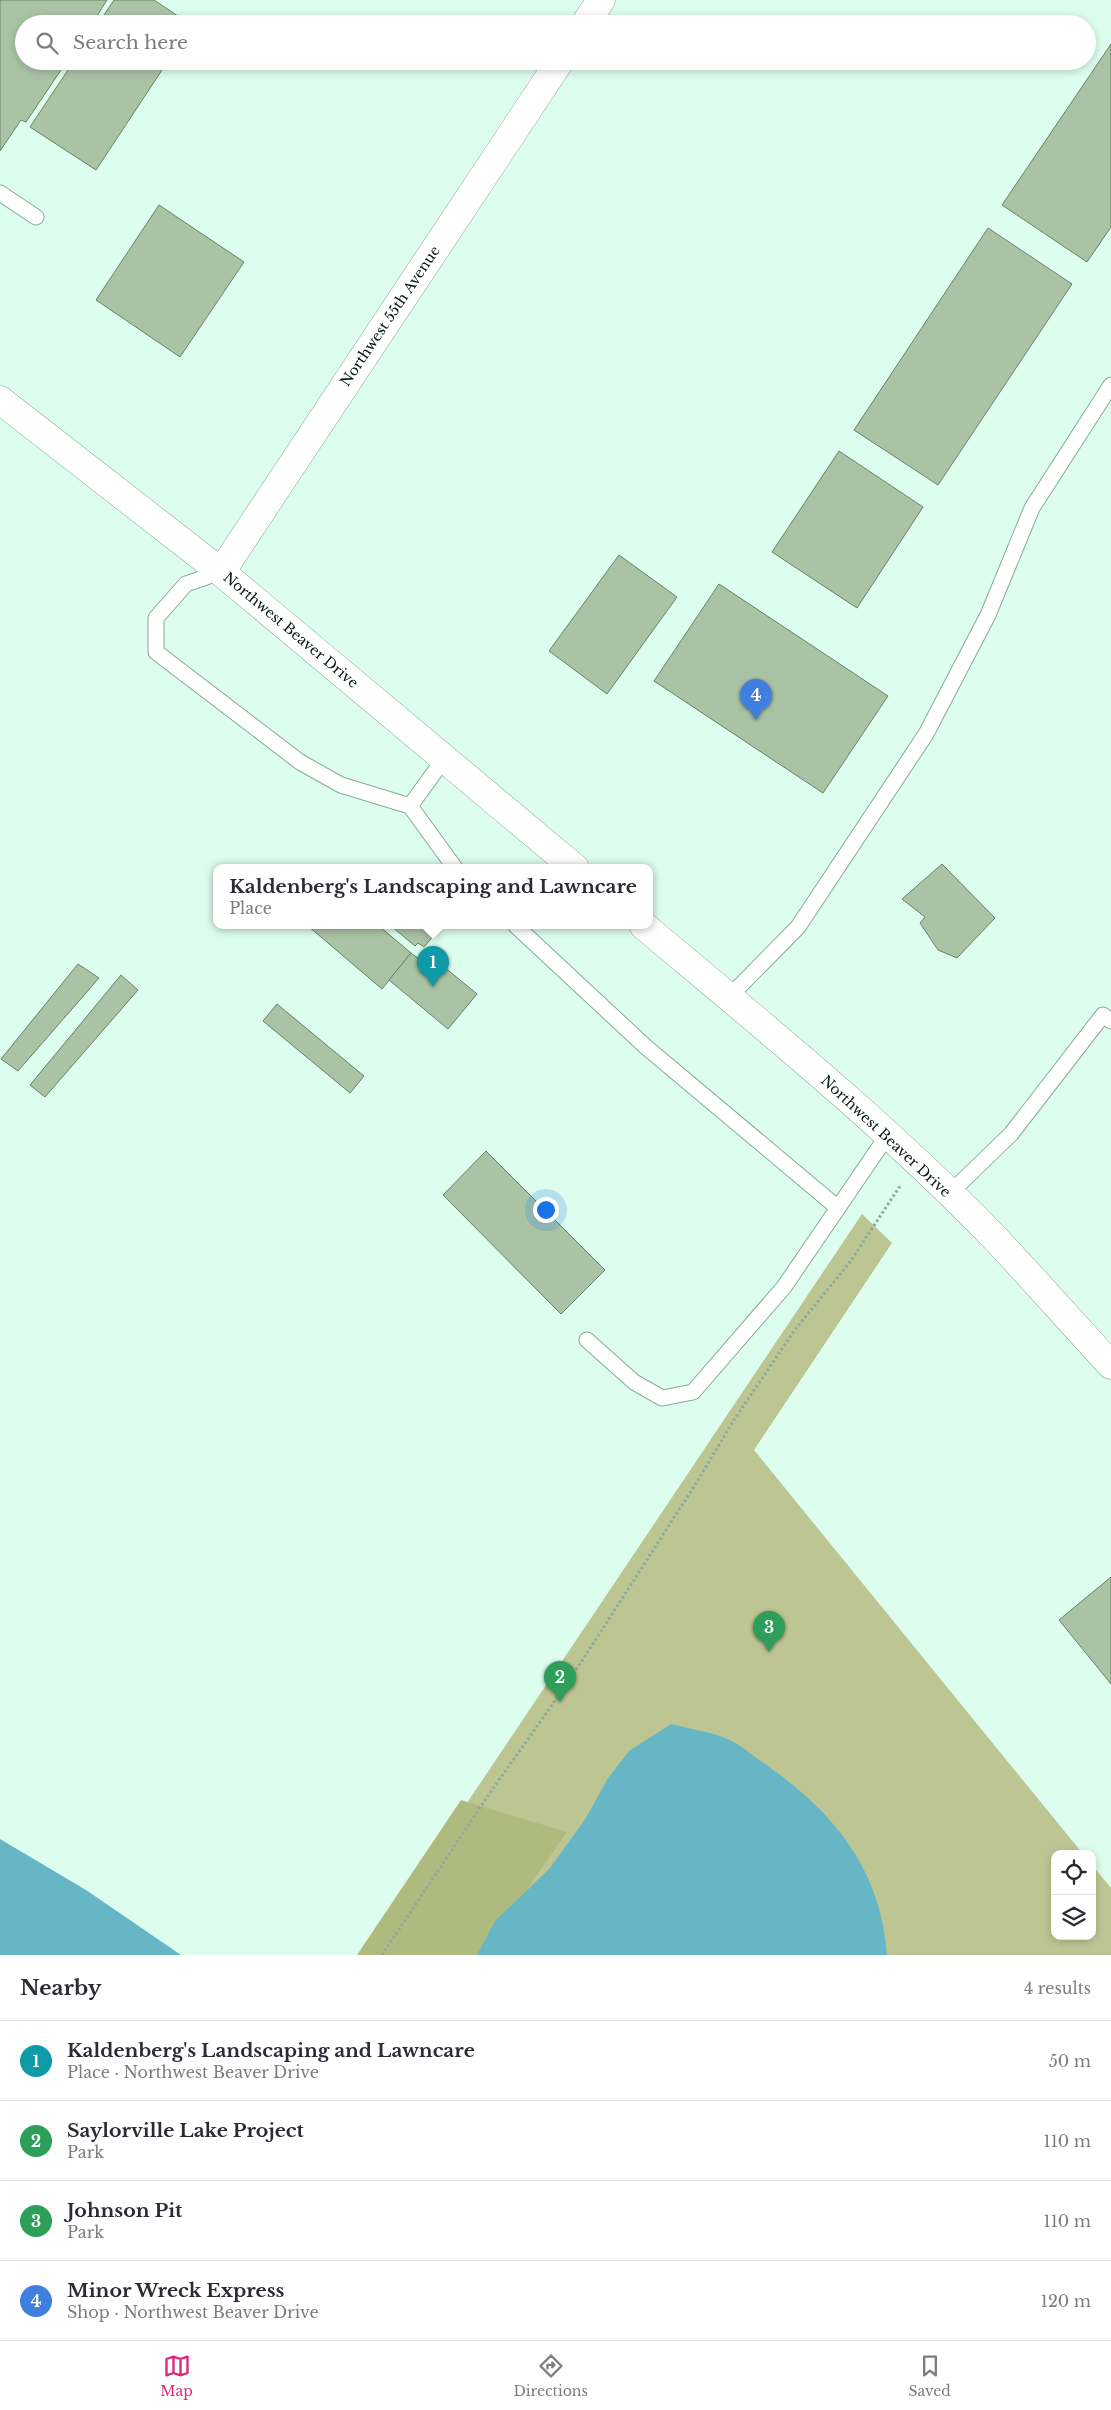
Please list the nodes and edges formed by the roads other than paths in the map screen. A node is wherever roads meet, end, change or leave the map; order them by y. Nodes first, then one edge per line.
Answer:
1 (601, 0) edge
2 (591, 15) edge
3 (554, 70) edge
4 (0, 194) edge
5 (36, 217) dead end
6 (1111, 385) edge
7 (0, 400) edge
8 (221, 572) junction
9 (444, 759) junction
10 (410, 806) junction
11 (452, 864) edge
12 (570, 864) edge
13 (519, 929) edge
14 (648, 929) edge
15 (729, 997) junction
16 (1111, 1021) edge
17 (887, 1136) junction
18 (949, 1194) junction
19 (838, 1208) junction
20 (587, 1340) dead end
21 (1111, 1365) edge

1 - 2 main road
3 - 8 main road, Northwest 55th Avenue
4 - 5 lane
6 - 15 lane
7 - 8 main road, Northwest Beaver Drive
8 - 9 main road, Northwest Beaver Drive
8 - 10 lane
9 - 10 lane
9 - 12 main road, Northwest Beaver Drive
10 - 11 lane
13 - 19 lane
14 - 15 main road, Northwest Beaver Drive
15 - 17 main road, Northwest Beaver Drive
16 - 18 lane
17 - 18 main road, Northwest Beaver Drive
17 - 19 lane
18 - 21 main road, Northwest Beaver Drive
19 - 20 lane

